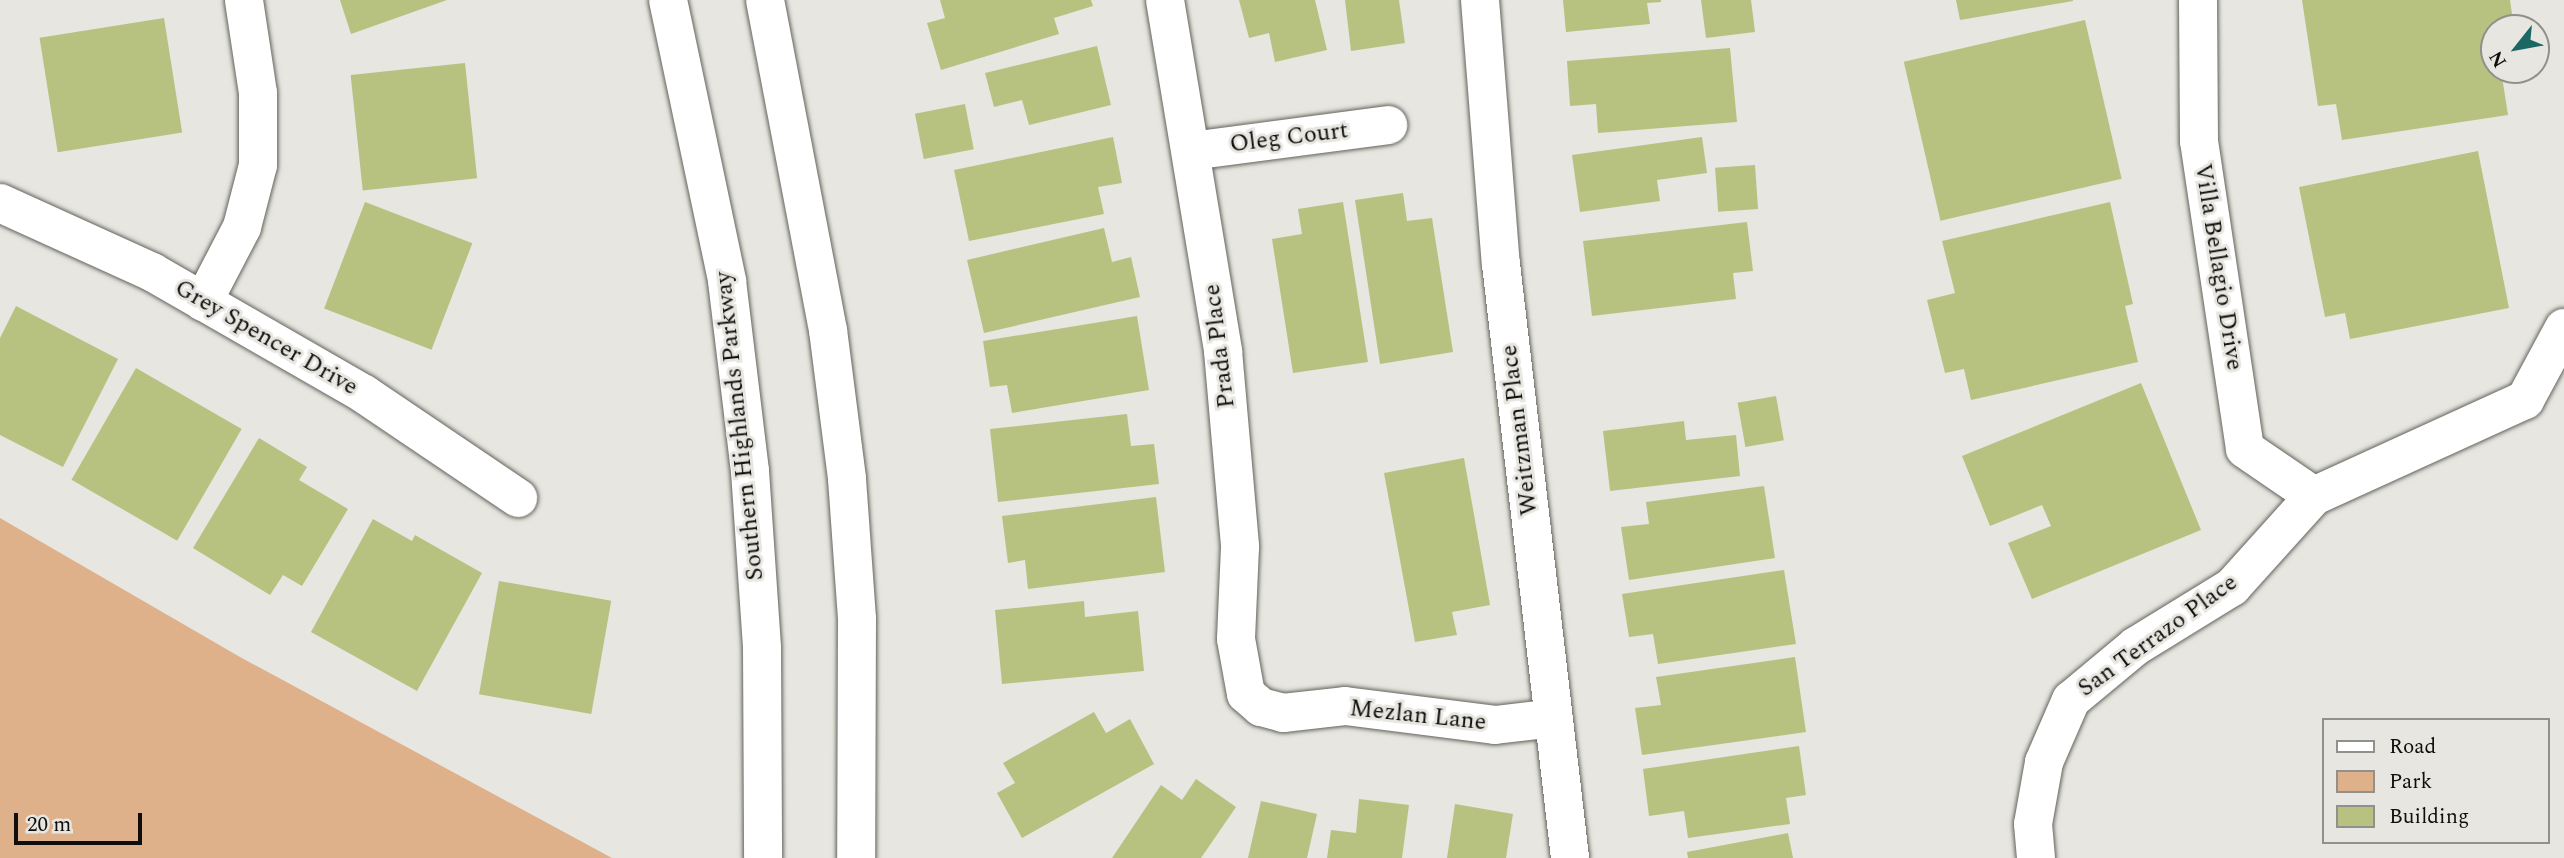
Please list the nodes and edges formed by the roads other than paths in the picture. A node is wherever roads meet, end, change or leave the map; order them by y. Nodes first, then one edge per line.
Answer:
1 (244, 0) edge
2 (668, 0) edge
3 (765, 0) edge
4 (1165, 0) edge
5 (1480, 0) edge
6 (2199, 0) edge
7 (1388, 125) dead end
8 (1191, 151) junction
9 (0, 203) edge
10 (203, 302) junction
11 (2564, 328) edge
12 (2314, 496) junction
13 (518, 498) dead end
14 (1247, 694) joint
15 (1554, 718) junction
16 (763, 858) edge
17 (856, 858) edge
18 (1570, 858) edge
19 (2036, 858) edge

1 - 10 street
2 - 16 street, Southern Highlands Parkway
3 - 17 street
4 - 8 street, Prada Place
5 - 15 street, Weitzman Place
6 - 12 street, Villa Bellagio Drive
7 - 8 street, Oleg Court
8 - 14 street, Prada Place
9 - 10 street, Grey Spencer Drive
10 - 13 street, Grey Spencer Drive
11 - 12 street, San Terrazo Place
12 - 19 street, San Terrazo Place
14 - 15 street, Mezlan Lane
15 - 18 street, Weitzman Place

